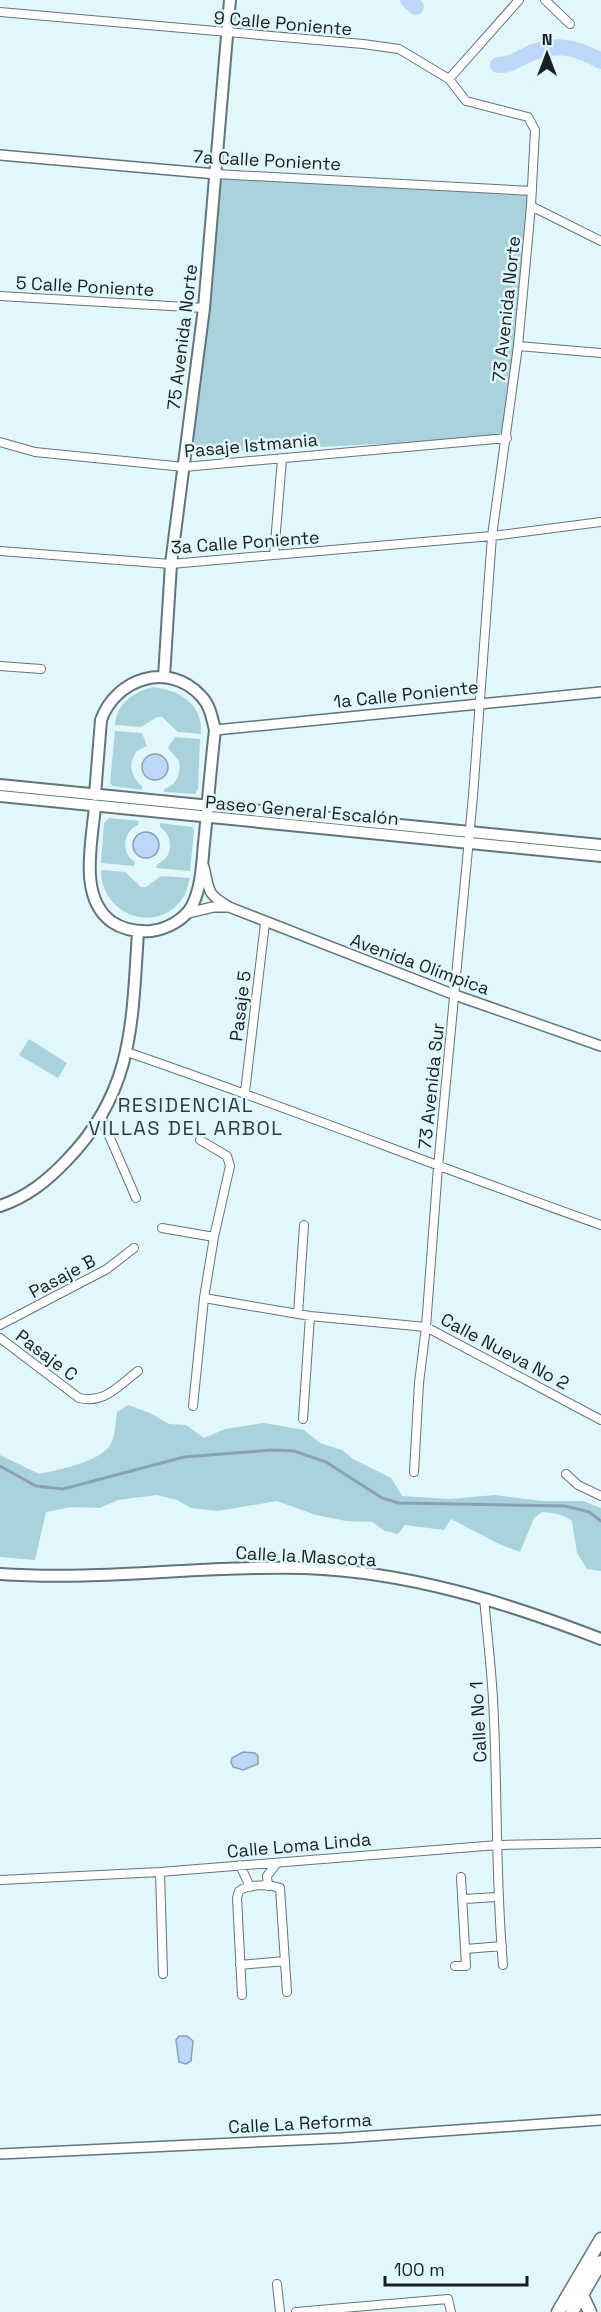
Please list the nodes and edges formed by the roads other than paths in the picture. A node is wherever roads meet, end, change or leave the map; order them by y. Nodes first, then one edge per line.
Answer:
1 (230, 0) edge
2 (519, 0) edge
3 (545, 0) edge
4 (0, 12) edge
5 (570, 24) dead end
6 (228, 33) junction
7 (448, 79) junction
8 (0, 155) edge
9 (216, 174) junction
10 (532, 191) junction
11 (531, 206) junction
12 (601, 241) edge
13 (0, 296) edge
14 (204, 308) junction
15 (518, 346) junction
16 (601, 353) edge
17 (507, 438) junction
18 (0, 442) edge
19 (282, 459) junction
20 (183, 467) junction
21 (601, 522) edge
22 (492, 536) junction
23 (0, 551) edge
24 (274, 555) junction
25 (171, 564) junction
26 (0, 666) edge
27 (41, 669) dead end
28 (164, 677) junction
29 (601, 692) edge
30 (480, 703) junction
31 (215, 730) junction
32 (0, 785) edge
33 (0, 796) edge
34 (95, 800) junction
35 (207, 812) junction
36 (469, 837) junction
37 (601, 845) edge
38 (601, 856) edge
39 (202, 859) junction
40 (229, 908) junction
41 (188, 913) junction
42 (265, 923) junction
43 (138, 932) junction
44 (455, 995) junction
45 (601, 1046) edge
46 (128, 1052) junction
47 (245, 1092) junction
48 (101, 1118) junction
49 (200, 1140) dead end
50 (438, 1167) junction
51 (136, 1198) dead end
52 (0, 1206) edge
53 (304, 1225) dead end
54 (601, 1225) edge
55 (162, 1228) dead end
56 (214, 1238) junction
57 (134, 1248) dead end
58 (204, 1298) junction
59 (298, 1314) junction
60 (310, 1316) junction
61 (0, 1325) edge
62 (426, 1327) junction
63 (0, 1338) edge
64 (138, 1371) dead end
65 (193, 1406) dead end
66 (303, 1419) dead end
67 (601, 1420) edge
68 (414, 1472) dead end
69 (566, 1474) dead end
70 (601, 1496) edge
71 (0, 1575) edge
72 (483, 1598) junction
73 (601, 1639) edge
74 (601, 1843) edge
75 (498, 1845) junction
76 (276, 1864) junction
77 (240, 1865) junction
78 (160, 1872) junction
79 (461, 1877) dead end
80 (0, 1880) edge
81 (268, 1886) junction
82 (250, 1887) junction
83 (498, 1897) junction
84 (463, 1899) junction
85 (502, 1946) junction
86 (466, 1948) junction
87 (285, 1961) junction
88 (240, 1965) junction
89 (503, 1965) dead end
90 (455, 1966) dead end
91 (163, 1974) dead end
92 (287, 1992) dead end
93 (242, 1995) dead end
94 (601, 2120) edge
95 (0, 2154) edge
96 (601, 2239) edge
97 (601, 2262) edge
98 (277, 2284) dead end
99 (582, 2295) junction
100 (280, 2312) edge
101 (296, 2312) edge
102 (451, 2312) edge
103 (558, 2312) edge
104 (572, 2312) edge
105 (590, 2312) edge

1 - 6 main road, 75 Avenida Norte
2 - 7 street
3 - 5 street
4 - 6 street, 9 Calle Poniente
6 - 7 street, 9 Calle Poniente
6 - 9 main road, 75 Avenida Norte
7 - 10 street, 73 Avenida Norte
8 - 9 street, 7a Calle Poniente
9 - 10 street, 7a Calle Poniente
9 - 14 main road, 75 Avenida Norte
10 - 11 street, 73 Avenida Norte
11 - 12 street
11 - 15 street, 73 Avenida Norte
13 - 14 street, 5 Calle Poniente
14 - 20 main road, 75 Avenida Norte
15 - 16 street
15 - 17 street, 73 Avenida Norte
17 - 19 street, Pasaje Istmania
17 - 22 street, 73 Avenida Norte
18 - 20 street, Pasaje Istmania
19 - 20 street, Pasaje Istmania
19 - 24 street
20 - 25 main road, 75 Avenida Norte
21 - 22 street, 3a Calle Poniente
22 - 24 street, 3a Calle Poniente
22 - 30 street, 73 Avenida Norte
23 - 25 street, 3a Calle Poniente
24 - 25 street, 3a Calle Poniente
25 - 28 main road, 75 Avenida Norte
26 - 27 street
28 - 31 main road
28 - 34 main road
29 - 30 street, 1a Calle Poniente
30 - 31 street, 1a Calle Poniente
30 - 36 street, 73 Avenida Sur
31 - 35 main road
32 - 34 main road, Paseo General Escalón
33 - 34 main road, Paseo General Escalón
34 - 35 main road, Paseo General Escalón
34 - 43 main road
35 - 36 main road, Paseo General Escalón
35 - 39 main road
36 - 37 main road, Paseo General Escalón
36 - 38 main road, Paseo General Escalón
36 - 44 street, 73 Avenida Sur
39 - 40 street, Avenida Olímpica
39 - 41 main road
40 - 41 street, Avenida Olímpica
40 - 42 street, Avenida Olímpica
41 - 43 main road
42 - 44 street, Avenida Olímpica
42 - 47 street, Pasaje 5
43 - 46 main road
44 - 45 street, Avenida Olímpica
44 - 50 street, 73 Avenida Sur
46 - 47 street
46 - 48 main road
47 - 50 street
48 - 51 street
48 - 52 main road
49 - 56 street
50 - 54 street
50 - 62 street, 73 Avenida Sur
53 - 59 street
55 - 56 street
56 - 58 street
57 - 61 street, Pasaje B
58 - 59 street
58 - 65 street
59 - 60 street
60 - 62 street
60 - 66 street
62 - 67 street, Calle Nueva No 2
62 - 68 street, 73 Avenida Sur
63 - 64 street, Pasaje C
69 - 70 street
71 - 72 main road, Calle la Mascota
72 - 73 main road, Calle la Mascota
72 - 75 street, Calle No 1
74 - 75 street, Calle Loma Linda
75 - 76 street, Calle Loma Linda
75 - 83 street, Calle No 1
76 - 77 street, Calle Loma Linda
76 - 81 street
77 - 78 street, Calle Loma Linda
77 - 82 street
78 - 80 street, Calle Loma Linda
78 - 91 street
79 - 84 street
81 - 82 street
81 - 87 street
82 - 88 street
83 - 84 street
83 - 85 street, Calle No 1
84 - 86 street
85 - 86 street
85 - 89 street, Calle No 1
86 - 90 street
87 - 88 street
87 - 92 street
88 - 93 street
94 - 95 street, Calle La Reforma
96 - 103 highway
97 - 99 highway
98 - 100 street
99 - 104 highway
99 - 105 highway
101 - 102 street

